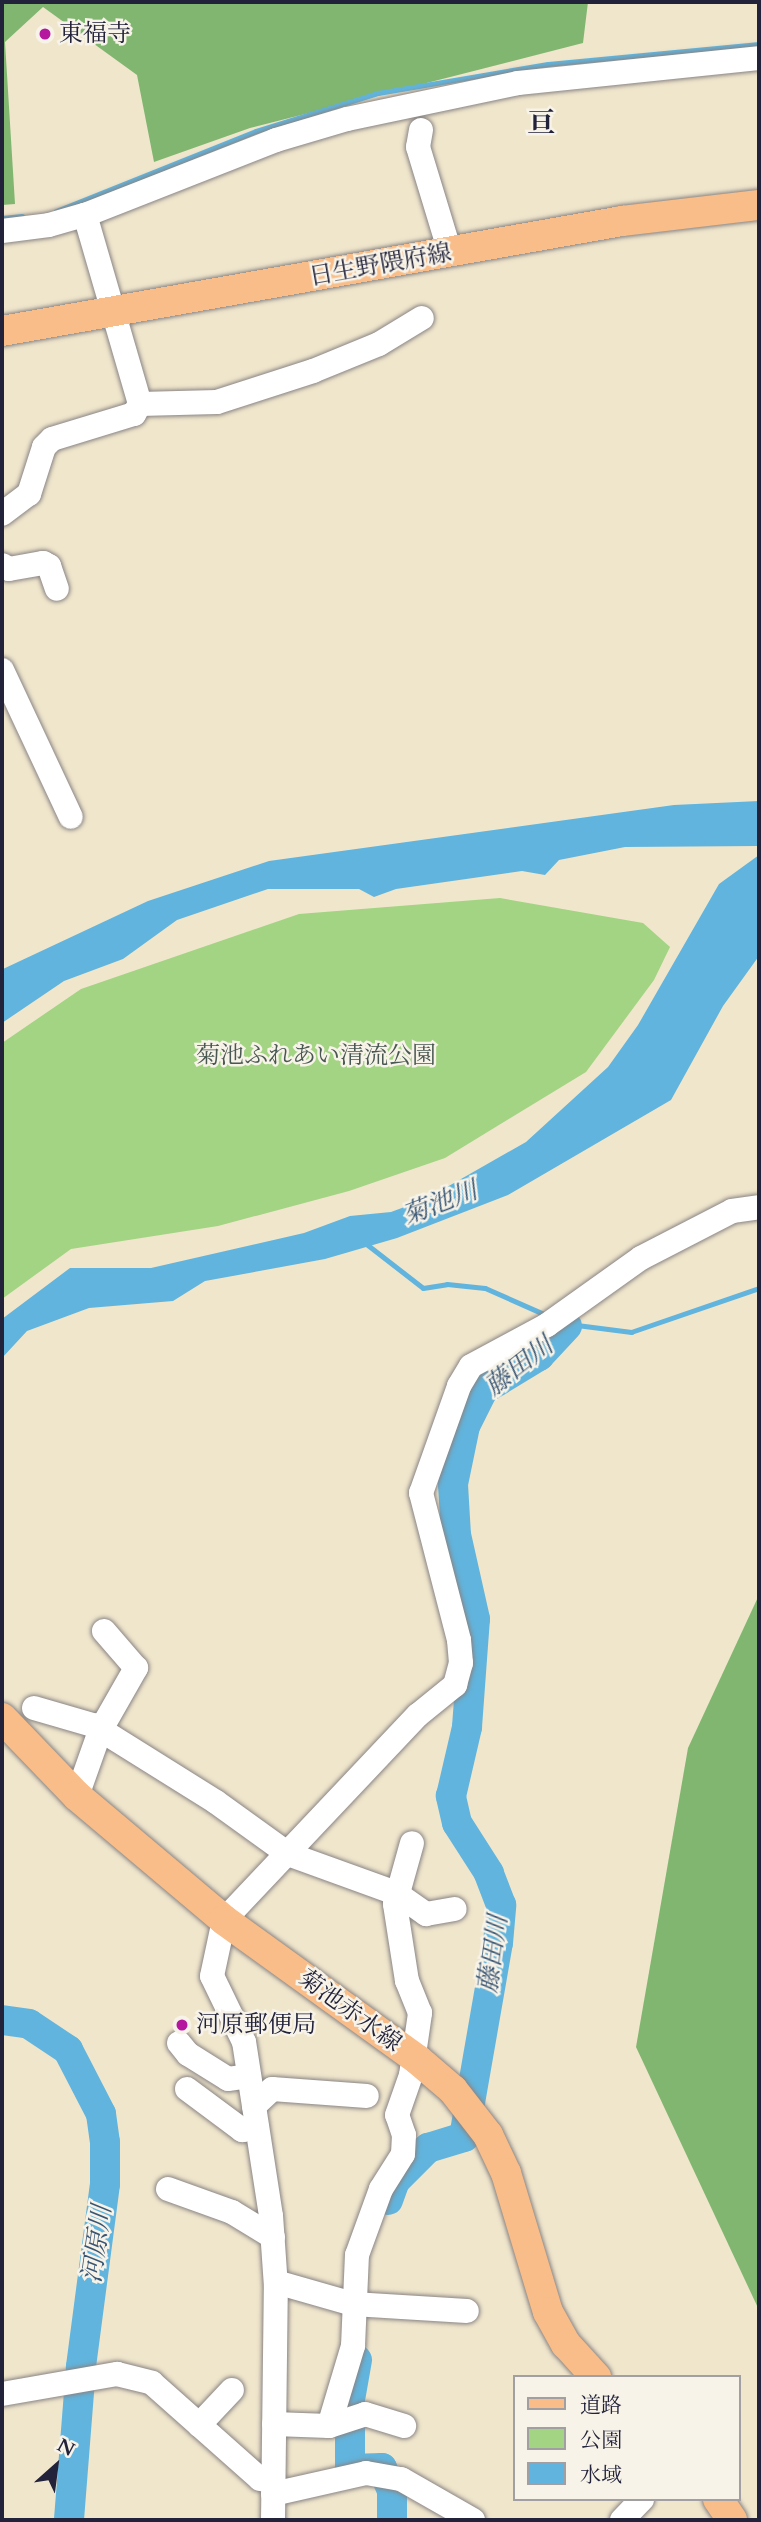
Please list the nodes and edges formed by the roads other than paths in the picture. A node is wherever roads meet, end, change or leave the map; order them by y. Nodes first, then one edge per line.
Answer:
1 (759, 58) edge
2 (421, 130) dead end
3 (759, 205) edge
4 (85, 215) junction
5 (2, 231) edge
6 (450, 253) junction
7 (111, 310) junction
8 (422, 318) dead end
9 (2, 331) edge
10 (140, 404) junction
11 (2, 513) edge
12 (2, 565) edge
13 (57, 589) dead end
14 (2, 670) edge
15 (71, 817) dead end
16 (758, 1200) edge
17 (104, 1631) dead end
18 (34, 1708) dead end
19 (2, 1718) edge
20 (100, 1731) junction
21 (77, 1796) junction
22 (412, 1843) dead end
23 (288, 1854) junction
24 (396, 1893) junction
25 (455, 1909) dead end
26 (223, 1920) junction
27 (178, 2043) dead end
28 (415, 2058) junction
29 (249, 2076) junction
30 (187, 2089) dead end
31 (367, 2096) dead end
32 (255, 2117) junction
33 (168, 2189) dead end
34 (273, 2237) junction
35 (276, 2282) junction
36 (353, 2304) junction
37 (467, 2311) dead end
38 (594, 2375) edge
39 (232, 2390) dead end
40 (13, 2391) edge
41 (274, 2424) junction
42 (199, 2425) junction
43 (330, 2426) junction
44 (404, 2426) dead end
45 (273, 2487) junction
46 (640, 2501) edge
47 (273, 2520) edge
48 (473, 2520) edge
49 (622, 2520) edge

1 - 4 street
2 - 6 street
3 - 6 main road, 日生野隈府線
4 - 5 street
4 - 7 street
6 - 7 main road, 日生野隈府線
7 - 9 main road, 日生野隈府線
7 - 10 street
8 - 10 street
10 - 11 street
12 - 13 street
14 - 15 street
16 - 23 street
17 - 20 street
18 - 20 street
19 - 21 main road, 菊池赤水線
20 - 21 street
20 - 23 street
21 - 26 main road, 菊池赤水線
22 - 24 street
23 - 24 street
23 - 26 street
24 - 25 street
24 - 28 street
26 - 28 main road, 菊池赤水線
26 - 29 street
27 - 29 street
28 - 36 street
28 - 38 main road, 菊池赤水線
29 - 32 street
30 - 32 street
31 - 32 street
32 - 34 street
33 - 34 street
34 - 35 street
35 - 36 street
35 - 41 street
36 - 37 street
36 - 43 street
39 - 42 street
40 - 42 street
41 - 43 street
41 - 45 street
42 - 45 street
43 - 44 street
45 - 47 street
45 - 48 street
46 - 49 street

